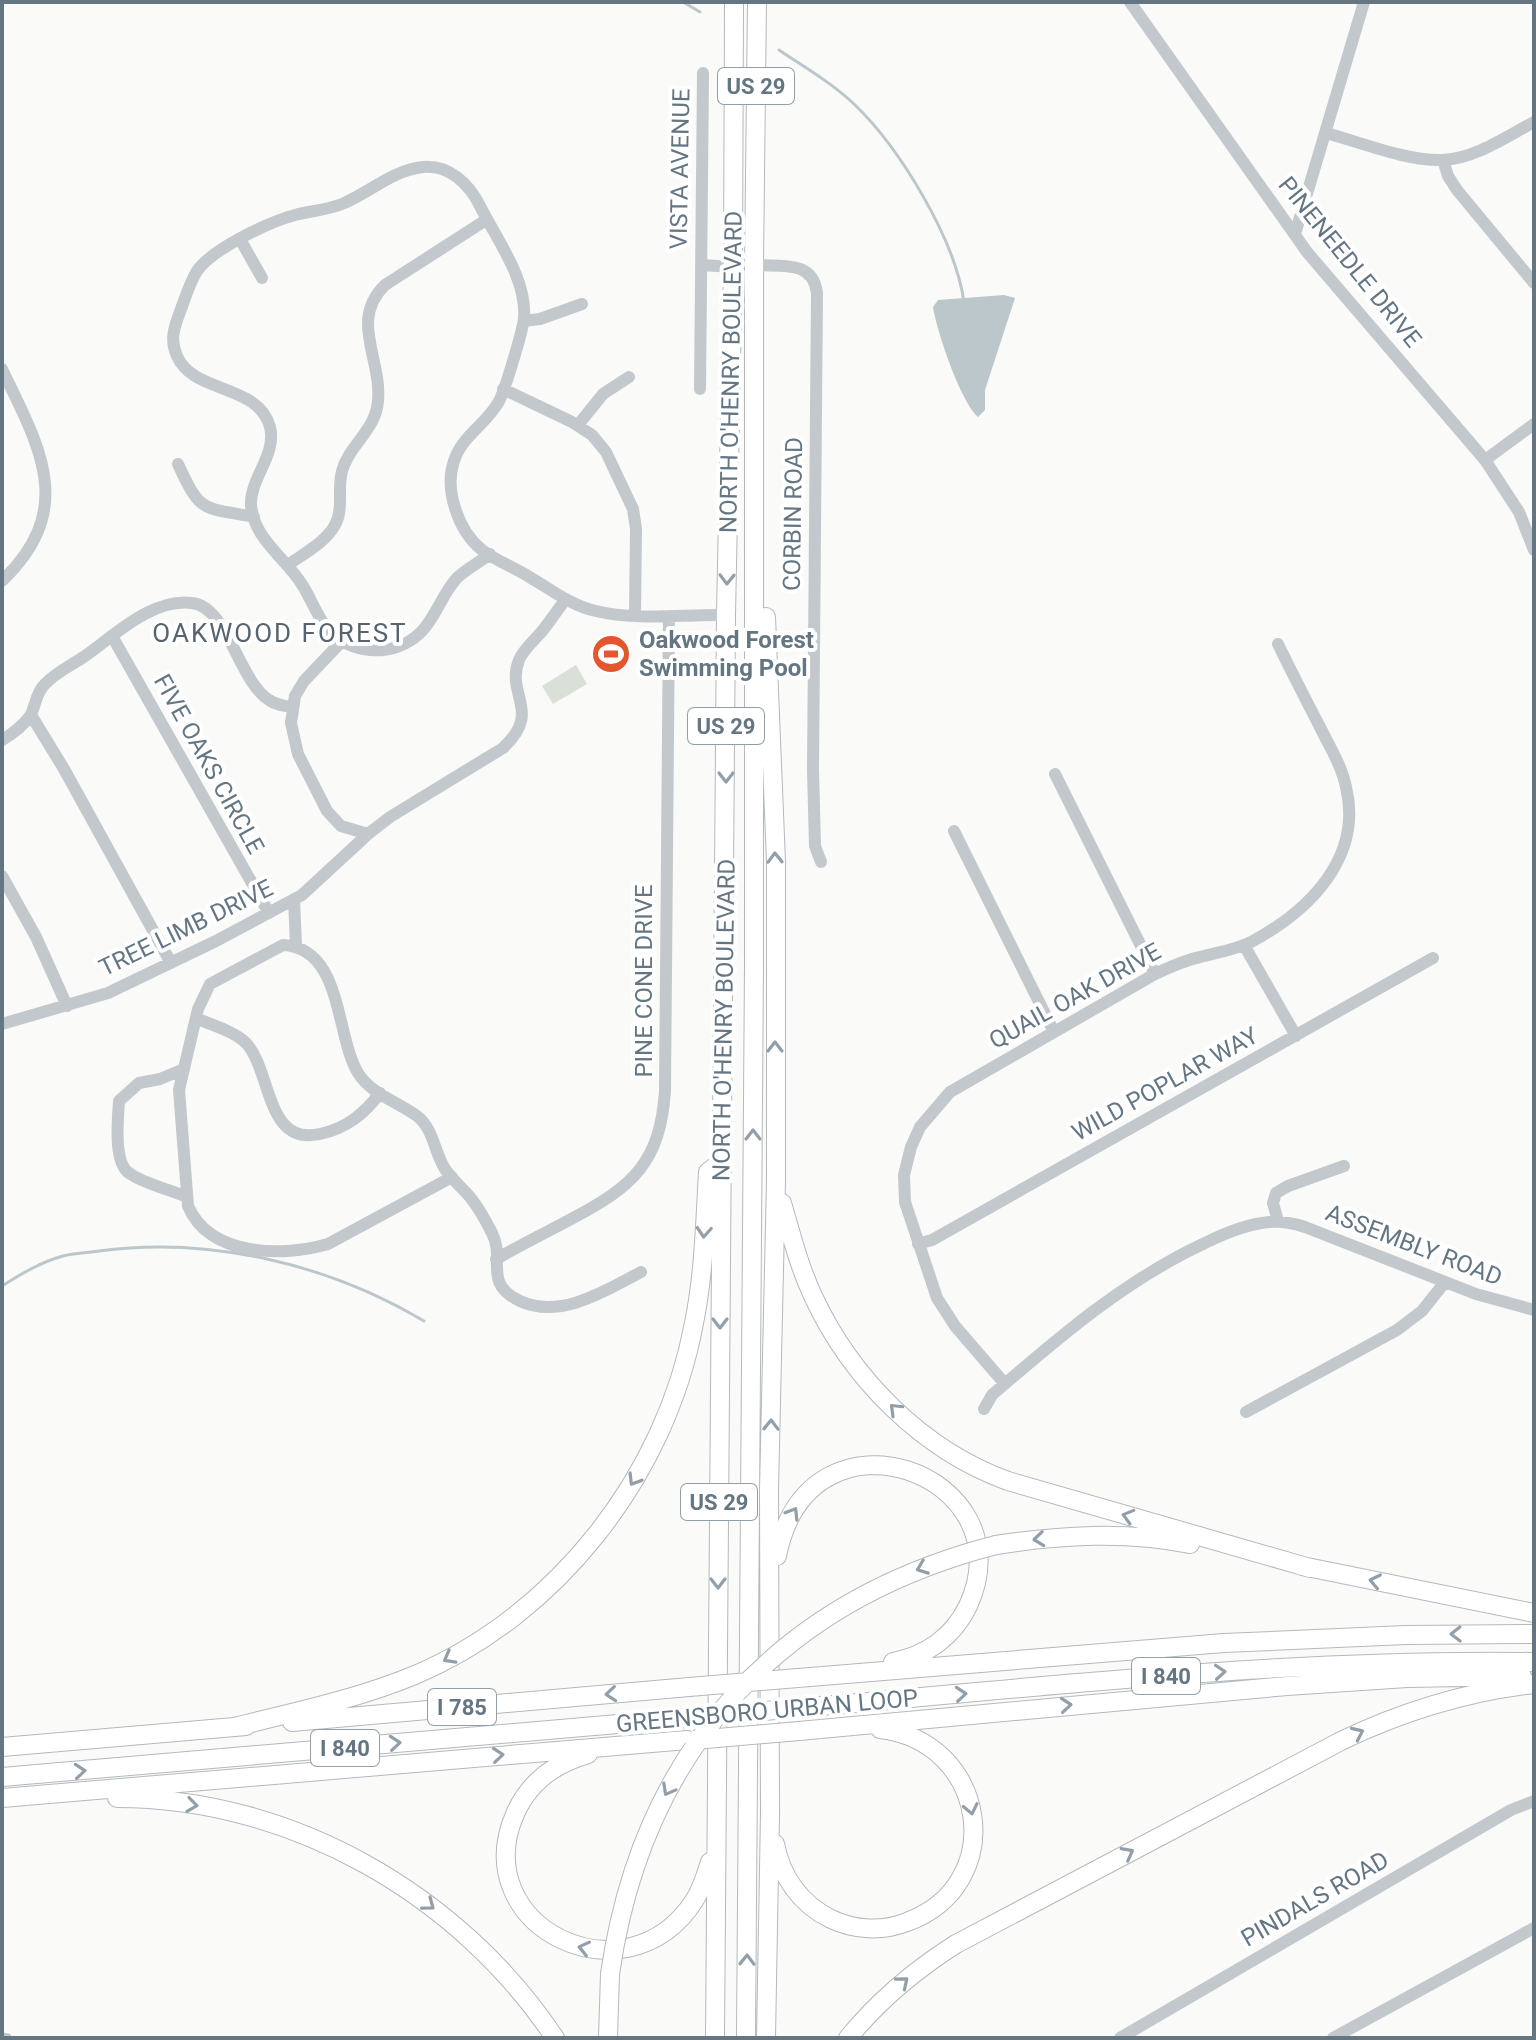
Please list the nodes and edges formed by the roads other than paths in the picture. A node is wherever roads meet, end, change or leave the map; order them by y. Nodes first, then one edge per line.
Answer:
1 (734, 2) edge
2 (756, 2) edge
3 (1130, 2) edge
4 (1364, 2) edge
5 (703, 73) dead end
6 (735, 110) junction
7 (1534, 122) edge
8 (1326, 133) junction
9 (1443, 160) junction
10 (486, 220) junction
11 (1295, 234) junction
12 (240, 239) junction
13 (701, 265) junction
14 (754, 265) junction
15 (733, 267) junction
16 (262, 278) dead end
17 (1534, 283) edge
18 (582, 304) dead end
19 (524, 321) junction
20 (2, 369) edge
21 (629, 377) dead end
22 (503, 389) junction
23 (700, 389) dead end
24 (1534, 424) edge
25 (578, 425) junction
26 (755, 448) junction
27 (1485, 460) junction
28 (178, 464) dead end
29 (254, 517) junction
30 (1534, 550) edge
31 (490, 554) junction
32 (288, 565) junction
33 (2, 581) edge
34 (566, 599) junction
35 (635, 615) junction
36 (726, 615) junction
37 (669, 616) junction
38 (112, 636) junction
39 (342, 641) junction
40 (1278, 644) dead end
41 (292, 707) junction
42 (31, 715) junction
43 (2, 740) edge
44 (1055, 774) dead end
45 (954, 831) dead end
46 (368, 834) junction
47 (821, 862) dead end
48 (2, 876) edge
49 (294, 899) junction
50 (269, 913) junction
51 (296, 945) junction
52 (1244, 945) junction
53 (1433, 958) dead end
54 (171, 963) junction
55 (1155, 974) junction
56 (67, 1006) junction
57 (196, 1018) junction
58 (2, 1024) edge
59 (1054, 1032) junction
60 (1296, 1036) junction
61 (184, 1069) junction
62 (380, 1093) junction
63 (722, 1161) junction
64 (1344, 1166) dead end
65 (452, 1177) junction
66 (776, 1181) junction
67 (187, 1197) junction
68 (1278, 1221) junction
69 (918, 1244) junction
70 (496, 1259) junction
71 (641, 1272) dead end
72 (1445, 1282) junction
73 (1534, 1310) edge
74 (1005, 1384) junction
75 (984, 1409) dead end
76 (1246, 1412) dead end
77 (1310, 1568) junction
78 (771, 1587) junction
79 (1534, 1613) edge
80 (1534, 1634) edge
81 (1534, 1662) edge
82 (851, 1672) junction
83 (1534, 1677) edge
84 (1534, 1684) edge
85 (849, 1726) junction
86 (234, 1727) junction
87 (2, 1747) edge
88 (612, 1747) junction
89 (2, 1777) edge
90 (2, 1799) edge
91 (1534, 1801) edge
92 (770, 1814) junction
93 (716, 1844) junction
94 (1534, 1928) edge
95 (555, 2038) edge
96 (608, 2038) edge
97 (715, 2038) edge
98 (746, 2038) edge
99 (766, 2038) edge
100 (848, 2038) edge
101 (1120, 2038) edge
102 (1333, 2038) edge

1 - 6 highway, NORTH O'HENRY BOULEVARD / US 29
2 - 14 highway, NORTH O'HENRY BOULEVARD / US 29
3 - 11 street, PINENEEDLE DRIVE
4 - 8 street
5 - 13 street, VISTA AVENUE
6 - 14 highway
6 - 15 highway, NORTH O'HENRY BOULEVARD / US 29
7 - 9 street
8 - 9 street
8 - 11 street
9 - 17 street
10 - 12 street
10 - 19 street
10 - 32 street
11 - 27 street, PINENEEDLE DRIVE
12 - 16 street
12 - 29 street
13 - 15 street, VISTA AVENUE
13 - 23 street, VISTA AVENUE
14 - 26 highway, NORTH O'HENRY BOULEVARD / US 29
14 - 47 street, CORBIN ROAD
15 -> 36 highway, NORTH O'HENRY BOULEVARD / US 29
18 - 19 street
19 - 22 street
20 - 33 street
21 - 25 street
22 - 25 street
22 - 31 street
24 - 27 street
25 - 35 street
66 -> 26 highway
98 -> 26 highway, NORTH O'HENRY BOULEVARD / US 29
27 - 30 street, PINENEEDLE DRIVE
28 - 29 street
29 - 32 street
31 - 34 street
31 - 39 street
32 - 39 street
34 - 35 street
34 - 46 street, TREE LIMB DRIVE
35 - 37 street
36 - 37 street
36 -> 63 highway, NORTH O'HENRY BOULEVARD / US 29
37 - 70 street, PINE CONE DRIVE
38 - 41 street
38 - 42 street
38 - 50 street, FIVE OAKS CIRCLE
39 - 41 street
40 - 52 street, QUAIL OAK DRIVE
41 - 46 street
42 - 43 street
42 - 54 street
44 - 55 street
45 - 59 street
46 - 49 street, TREE LIMB DRIVE
48 - 56 street
49 - 50 street, TREE LIMB DRIVE
49 - 51 street
50 - 54 street, TREE LIMB DRIVE
51 - 57 street
51 - 62 street
52 - 55 street, QUAIL OAK DRIVE
52 - 60 street
53 - 60 street, WILD POPLAR WAY
54 - 56 street, TREE LIMB DRIVE
55 - 59 street, QUAIL OAK DRIVE
56 - 58 street, TREE LIMB DRIVE
57 - 61 street
57 - 62 street
59 - 69 street, QUAIL OAK DRIVE
60 - 69 street, WILD POPLAR WAY
61 - 67 street
61 - 67 street
62 - 65 street
63 -> 86 highway
63 -> 93 highway, NORTH O'HENRY BOULEVARD / US 29
64 - 68 street, ASSEMBLY ROAD
65 - 67 street
65 - 70 street
77 -> 66 highway
78 -> 66 highway
68 - 72 street, ASSEMBLY ROAD
68 - 74 street, ASSEMBLY ROAD
69 - 74 street, QUAIL OAK DRIVE
70 - 71 street
72 - 73 street, ASSEMBLY ROAD
72 - 76 street
74 - 75 street, ASSEMBLY ROAD
79 -> 77 highway
77 -> 96 highway, bridge
78 -> 82 highway
78 - 92 highway
80 -> 82 highway, GREENSBORO URBAN LOOP / I 840
89 -> 81 highway, GREENSBORO URBAN LOOP / I 840, bridge
82 -> 86 highway, GREENSBORO URBAN LOOP / I 785, bridge
85 -> 83 highway
100 -> 84 highway
85 - 88 highway, bridge
85 -> 92 highway
86 - 87 highway, GREENSBORO URBAN LOOP / I 785
90 -> 88 highway
93 -> 88 highway
90 -> 95 highway
91 - 101 street, PINDALS ROAD
92 - 99 highway
93 - 97 highway, NORTH O'HENRY BOULEVARD / US 29
94 - 102 street

